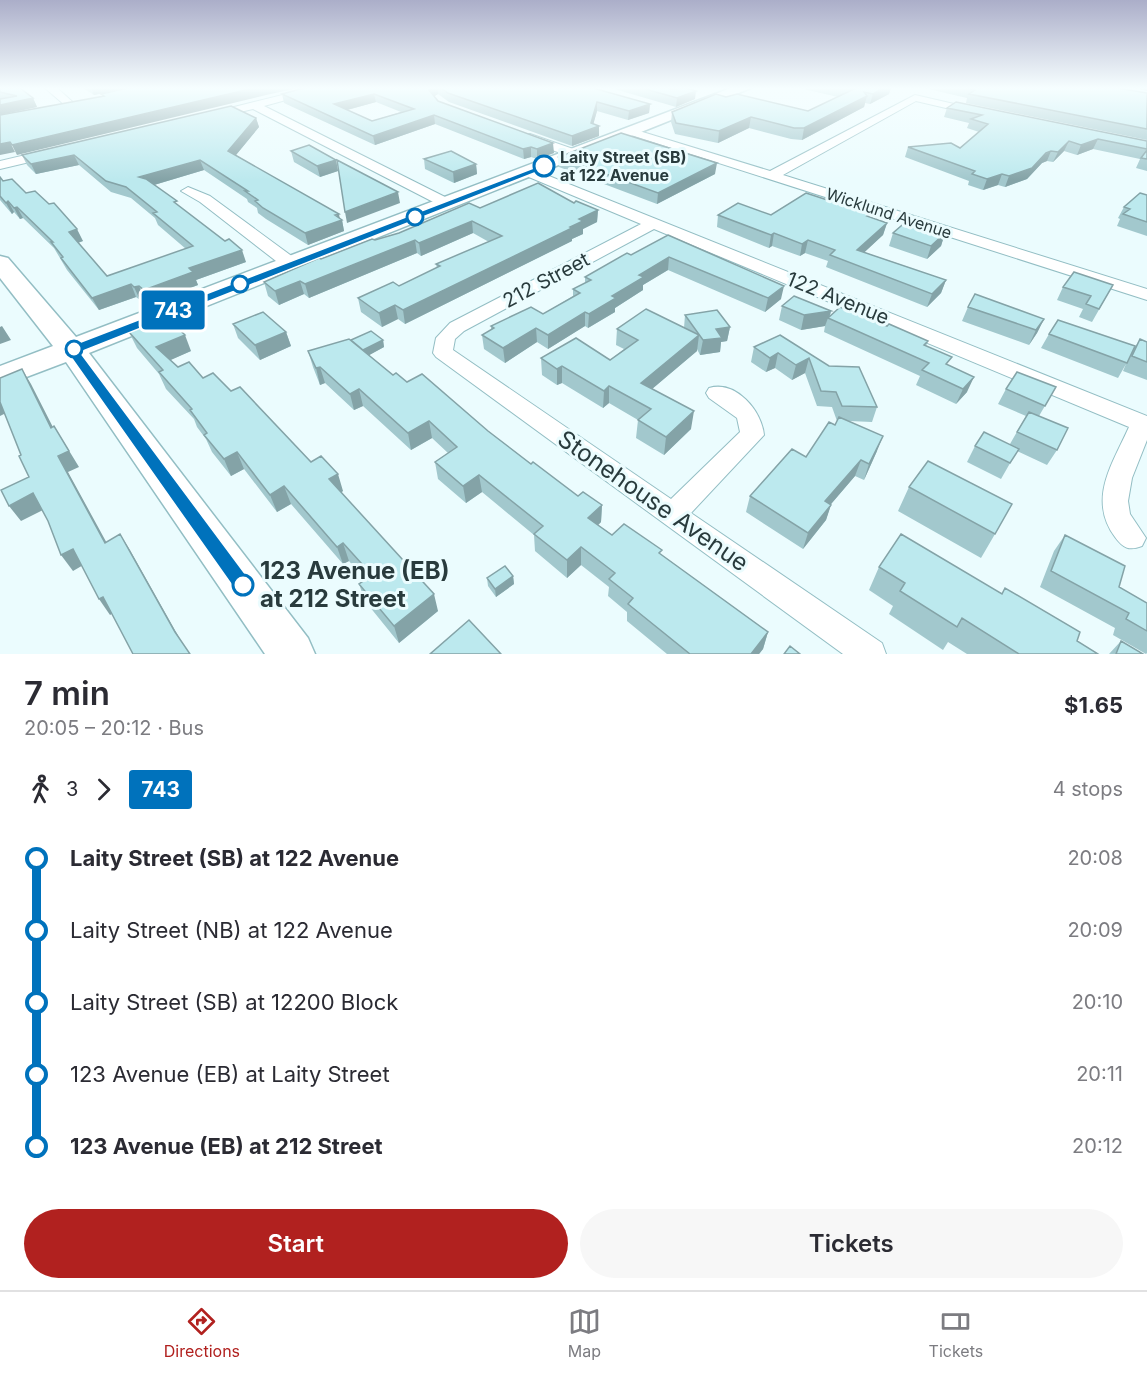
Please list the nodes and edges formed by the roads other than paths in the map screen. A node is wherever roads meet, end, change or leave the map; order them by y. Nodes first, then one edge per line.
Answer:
1 (280, 119) edge
2 (666, 119) edge
3 (877, 119) edge
4 (632, 132) junction
5 (521, 134) edge
6 (58, 152) edge
7 (575, 154) junction
8 (0, 165) edge
9 (529, 172) junction
10 (772, 176) junction
11 (189, 191) dead end
12 (448, 204) junction
13 (654, 223) junction
14 (0, 263) edge
15 (291, 264) junction
16 (1147, 295) edge
17 (442, 343) joint
18 (72, 350) junction
19 (0, 377) edge
20 (717, 393) dead end
21 (1145, 424) edge
22 (673, 514) junction
23 (1132, 538) dead end
24 (292, 654) edge
25 (870, 654) edge

1 - 12 street
2 - 4 street
3 - 10 street
4 - 7 street
4 - 10 street, Wicklund Avenue
5 - 7 street
6 - 8 street
7 - 9 street
9 - 12 street
9 - 13 street, 122 Avenue
10 - 16 street, Wicklund Avenue
11 - 15 street
12 - 15 street
13 - 17 street, 212 Street
13 - 21 street, 122 Avenue
14 - 18 street
15 - 18 street
17 - 22 street, Stonehouse Avenue
18 - 19 street
18 - 24 street
20 - 22 street
21 - 23 street
22 - 25 street, Stonehouse Avenue

